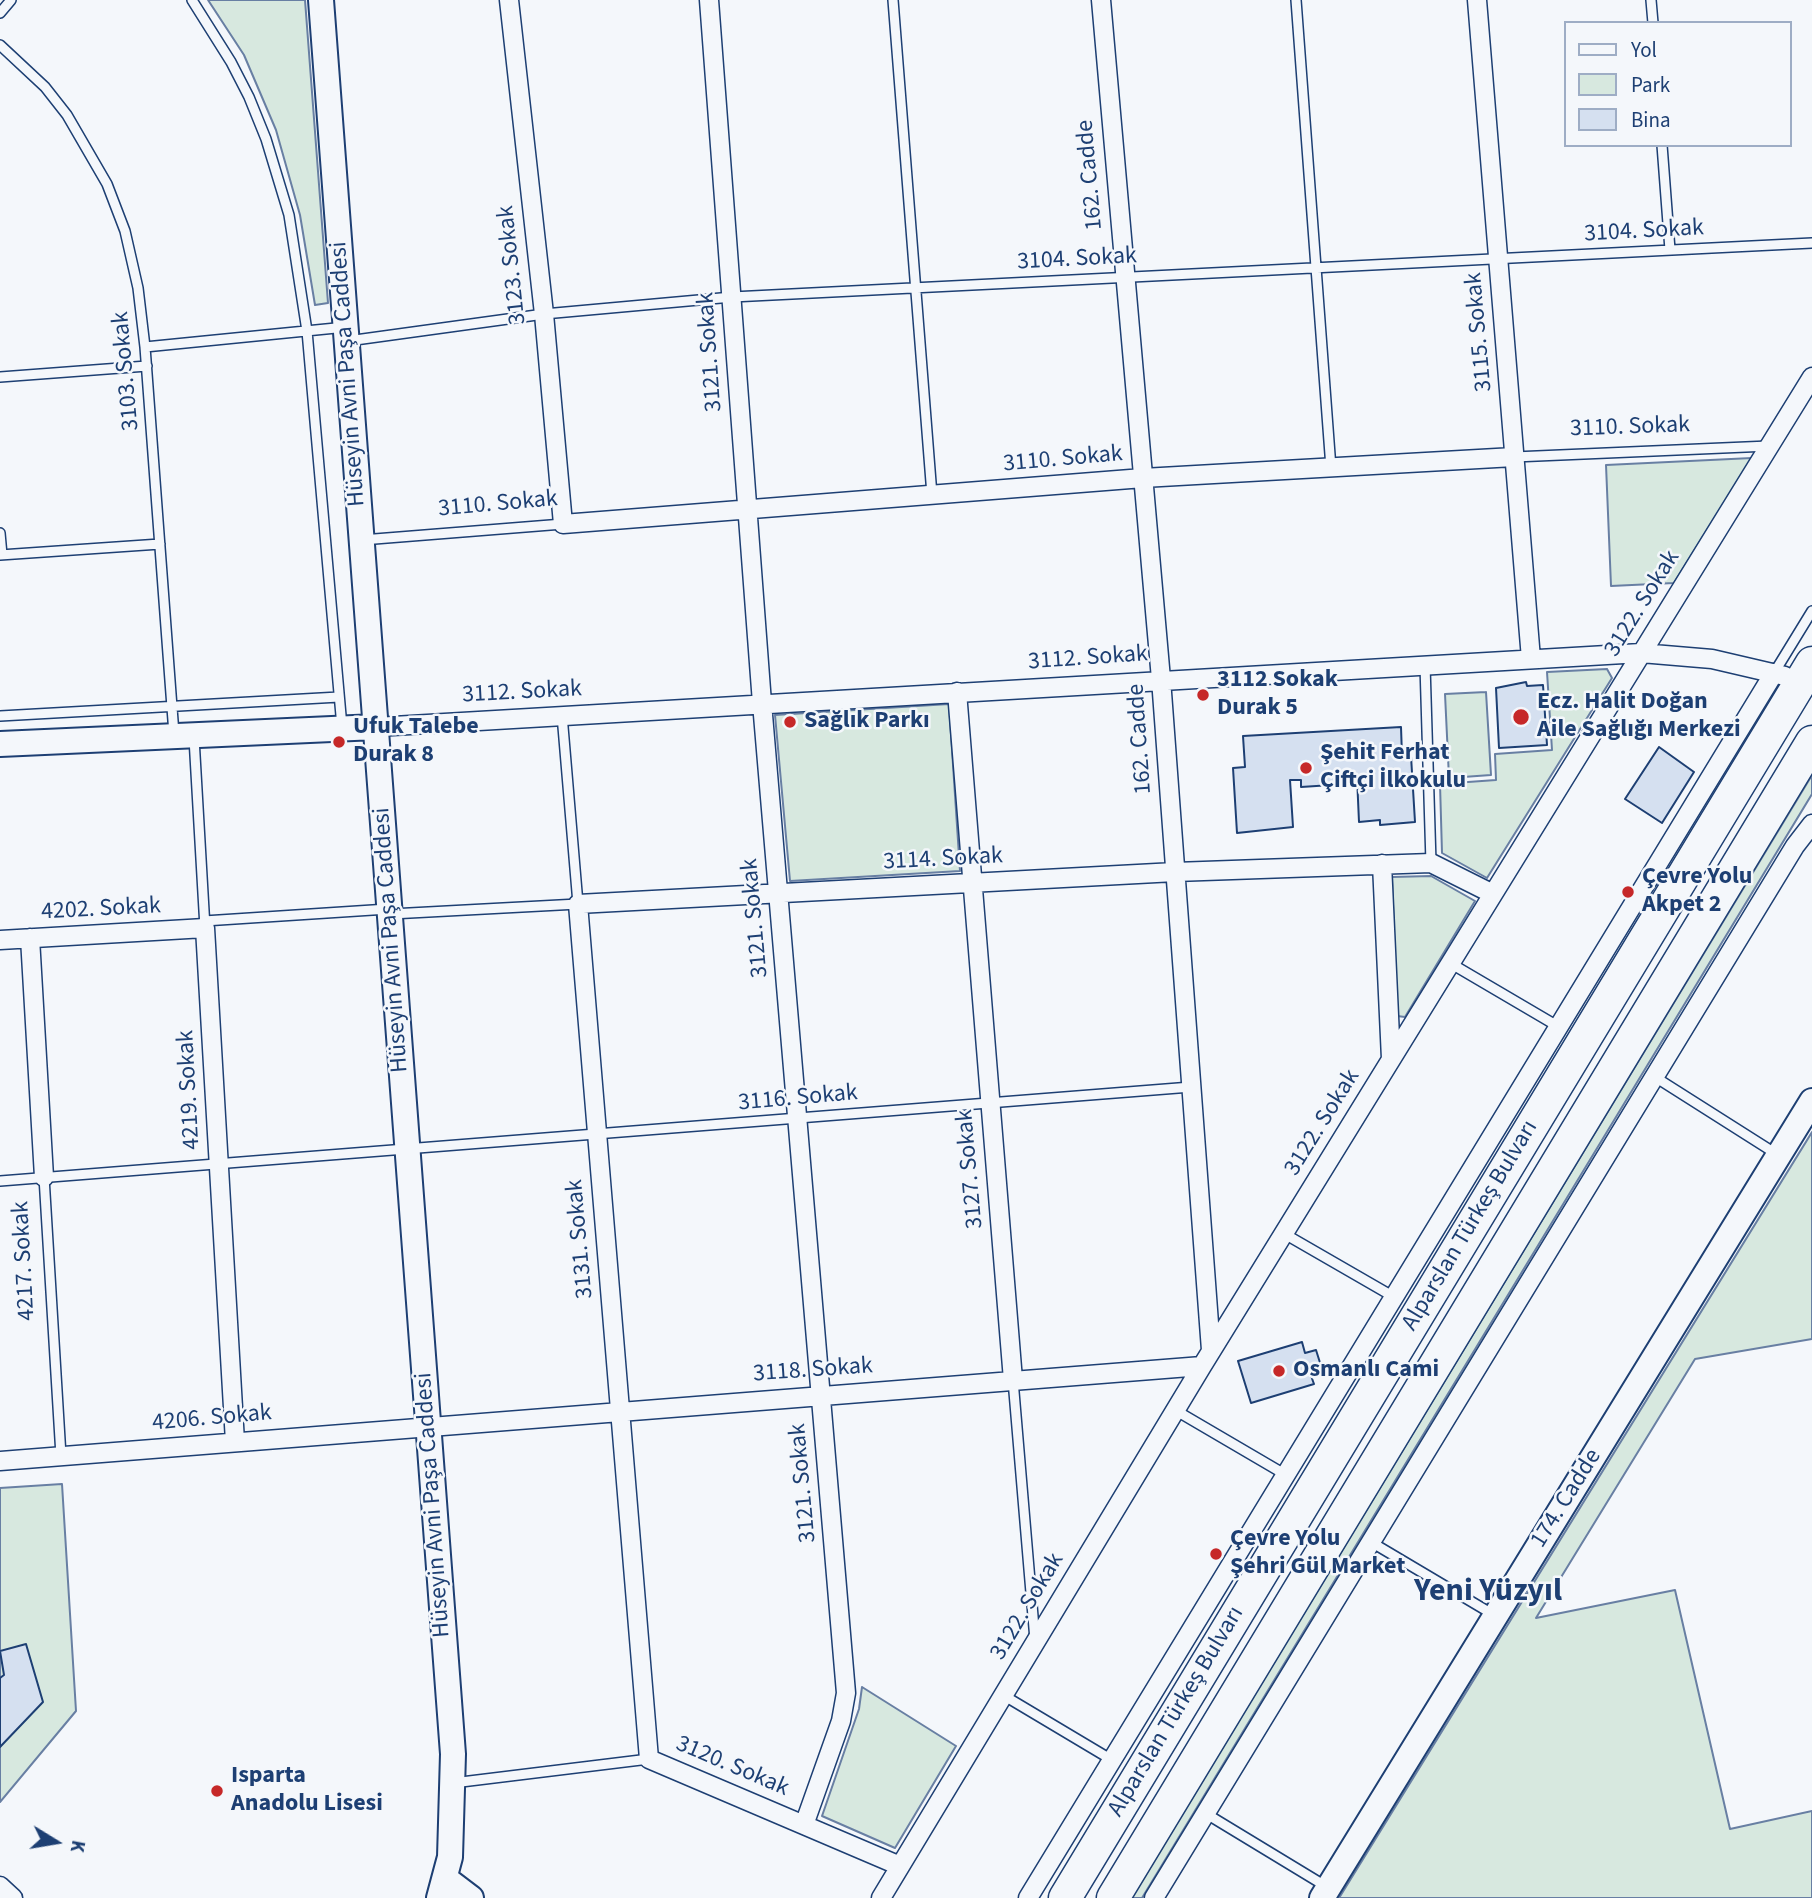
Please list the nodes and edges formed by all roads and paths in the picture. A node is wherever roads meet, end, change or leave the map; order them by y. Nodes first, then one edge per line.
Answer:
1 (11, 0) edge
2 (192, 0) edge
3 (321, 0) edge
4 (509, 0) edge
5 (709, 0) edge
6 (893, 0) edge
7 (1101, 0) edge
8 (1296, 0) edge
9 (1477, 0) edge
10 (1651, 0) edge
11 (0, 13) edge
12 (1653, 21) edge
13 (0, 45) edge
14 (1662, 147) edge
15 (1812, 243) edge
16 (1670, 250) junction
17 (1498, 258) junction
18 (1316, 267) junction
19 (1125, 277) junction
20 (916, 288) junction
21 (732, 297) junction
22 (544, 314) junction
23 (307, 331) junction
24 (346, 334) junction
25 (145, 347) junction
26 (147, 366) junction
27 (0, 377) edge
28 (1812, 377) edge
29 (1769, 446) junction
30 (1514, 457) junction
31 (1331, 468) junction
32 (1143, 478) junction
33 (932, 495) junction
34 (747, 510) junction
35 (563, 524) junction
36 (0, 533) edge
37 (362, 540) junction
38 (160, 544) junction
39 (1, 555) edge
40 (1812, 611) edge
41 (1641, 653) junction
42 (1531, 659) junction
43 (1425, 665) junction
44 (1796, 672) edge
45 (1161, 679) junction
46 (957, 692) junction
47 (340, 697) junction
48 (762, 704) junction
49 (172, 707) junction
50 (562, 715) junction
51 (0, 716) edge
52 (376, 727) junction
53 (342, 728) junction
54 (184, 735) junction
55 (1812, 742) edge
56 (0, 744) edge
57 (1812, 817) edge
58 (1812, 824) edge
59 (1795, 846) junction
60 (1431, 863) junction
61 (1382, 864) junction
62 (1175, 872) junction
63 (973, 883) junction
64 (778, 893) junction
65 (1493, 894) junction
66 (578, 904) junction
67 (389, 911) junction
68 (204, 925) junction
69 (30, 938) junction
70 (0, 940) edge
71 (1450, 963) junction
72 (1559, 1027) junction
73 (1391, 1059) junction
74 (1655, 1077) junction
75 (1191, 1087) junction
76 (1812, 1101) edge
77 (990, 1103) junction
78 (797, 1118) junction
79 (597, 1134) junction
80 (407, 1149) junction
81 (1779, 1155) junction
82 (219, 1164) junction
83 (44, 1177) junction
84 (0, 1181) edge
85 (1283, 1233) junction
86 (1394, 1297) junction
87 (1206, 1358) junction
88 (1013, 1380) junction
89 (821, 1395) junction
90 (1175, 1410) junction
91 (620, 1411) junction
92 (428, 1426) junction
93 (235, 1442) junction
94 (61, 1456) junction
95 (0, 1461) edge
96 (1286, 1475) junction
97 (1371, 1542) junction
98 (1496, 1616) junction
99 (1035, 1642) junction
100 (1003, 1695) junction
101 (649, 1759) junction
102 (1112, 1760) junction
103 (453, 1783) junction
104 (1205, 1813) junction
105 (804, 1825) junction
106 (900, 1866) junction
107 (0, 1886) edge
108 (442, 1889) edge
109 (1325, 1893) edge
110 (13, 1898) edge
111 (471, 1898) edge
112 (881, 1898) edge
113 (1028, 1898) edge
114 (1065, 1898) edge
115 (1113, 1898) edge
116 (1154, 1898) edge

1 - 11 lane
2 - 23 lane
3 - 24 main road, Hüseyin Avni Paşa Caddesi
4 - 22 street, 3123. Sokak
5 - 21 street, 3121. Sokak
6 - 20 lane
7 - 19 street, 162. Cadde
8 - 18 lane
9 - 17 street, 3115. Sokak
10 - 12 lane
13 - 25 lane, 3103. Sokak
14 - 16 lane
15 - 16 lane, 3104. Sokak
16 - 17 lane, 3104. Sokak
17 - 18 lane, 3104. Sokak
17 - 30 street, 3115. Sokak
18 - 19 lane, 3104. Sokak
18 - 31 lane
19 - 20 lane, 3104. Sokak
19 - 32 street, 162. Cadde
20 - 21 lane, 3104. Sokak
20 - 33 lane
21 - 22 lane, 3104. Sokak
21 - 34 street, 3121. Sokak
22 - 24 lane, 3104. Sokak
22 - 35 street, 3123. Sokak
23 - 24 lane, 3104. Sokak
23 - 25 lane, 3104. Sokak
23 - 47 lane
24 - 37 main road, Hüseyin Avni Paşa Caddesi
25 - 26 lane, 3103. Sokak
26 - 27 lane
26 - 38 lane, 3103. Sokak
28 - 29 street, 3122. Sokak
29 - 30 lane, 3110. Sokak
29 - 41 street, 3122. Sokak
30 - 31 street, 3110. Sokak
30 - 42 street, 3115. Sokak
31 - 32 street, 3110. Sokak
32 - 33 street, 3110. Sokak
32 - 45 street, 162. Cadde
33 - 34 street, 3110. Sokak
34 - 35 street, 3110. Sokak
34 - 48 street, 3121. Sokak
35 - 37 lane, 3110. Sokak
36 - 39 lane
37 - 52 main road, Hüseyin Avni Paşa Caddesi
38 - 39 lane
38 - 49 lane, 3103. Sokak
40 - 44 lane
41 - 42 street, 3112. Sokak
41 - 44 street, 3112. Sokak
41 - 65 street, 3122. Sokak
42 - 43 street, 3112. Sokak
43 - 45 street, 3112. Sokak
43 - 60 lane
44 - 72 street
44 - 114 highway, Alparslan Türkeş Bulvarı
45 - 46 street, 3112. Sokak
45 - 62 street, 162. Cadde
46 - 48 street, 3112. Sokak
46 - 63 street, 3127. Sokak
47 - 49 lane
47 - 53 lane
48 - 50 street, 3112. Sokak
48 - 64 street, 3121. Sokak
49 - 51 lane
49 - 54 lane, 3103. Sokak
50 - 52 street, 3112. Sokak
50 - 66 lane, 3131. Sokak
52 - 53 main road
52 - 67 main road, Hüseyin Avni Paşa Caddesi
53 - 54 main road
54 - 56 main road
54 - 68 lane, 4219. Sokak
55 - 115 highway, Alparslan Türkeş Bulvarı
57 - 59 street
58 - 59 street
59 - 74 street
60 - 61 street, 3114. Sokak
60 - 65 street, 3114. Sokak
61 - 62 street, 3114. Sokak
61 - 73 street
62 - 63 street, 3114. Sokak
62 - 75 street, 162. Cadde
63 - 64 street, 3114. Sokak
63 - 77 street, 3127. Sokak
64 - 66 street, 3114. Sokak
64 - 78 street, 3121. Sokak
65 - 71 street, 3122. Sokak
66 - 67 lane, 3114. Sokak
66 - 79 street, 3131. Sokak
67 - 68 lane, 4202. Sokak
67 - 80 main road, Hüseyin Avni Paşa Caddesi
68 - 69 street, 4202. Sokak
68 - 82 street, 4219. Sokak
69 - 70 street, 4202. Sokak
69 - 83 street, 4217. Sokak
71 - 72 lane
71 - 73 street, 3122. Sokak
72 - 86 street
73 - 85 street, 3122. Sokak
74 - 81 lane
74 - 97 street
75 - 77 lane, 3116. Sokak
75 - 87 street, 162. Cadde
76 - 81 main road, 174. Cadde
77 - 78 lane, 3116. Sokak
77 - 88 street, 3127. Sokak
78 - 79 lane, 3116. Sokak
78 - 89 street, 3121. Sokak
79 - 80 lane, 3116. Sokak
79 - 91 street, 3131. Sokak
80 - 82 lane, 3116. Sokak
80 - 92 main road, Hüseyin Avni Paşa Caddesi
81 - 98 main road, 174. Cadde
82 - 83 lane, 3116. Sokak
82 - 93 street, 4219. Sokak
83 - 84 lane, 3116. Sokak
83 - 94 lane, 4217. Sokak
85 - 86 lane
85 - 87 street, 3122. Sokak
86 - 96 street
87 - 88 street, 3118. Sokak
87 - 90 street, 3122. Sokak
88 - 89 street, 3118. Sokak
88 - 99 lane, 3127. Sokak
89 - 91 street, 3118. Sokak
89 - 105 street, 3121. Sokak
90 - 96 lane
90 - 99 street, 3122. Sokak
91 - 92 street, 3118. Sokak
91 - 101 street, 3131. Sokak
92 - 93 street, 4206. Sokak
92 - 103 main road, Hüseyin Avni Paşa Caddesi
93 - 94 street, 4206. Sokak
94 - 95 street, 4206. Sokak
96 - 102 street
97 - 98 lane
97 - 104 street
98 - 109 main road, 174. Cadde
99 - 100 street, 3122. Sokak
100 - 102 lane
100 - 106 street, 3122. Sokak
101 - 103 lane, 3120. Sokak
101 - 105 street, 3120. Sokak
102 - 113 street
103 - 108 main road, Hüseyin Avni Paşa Caddesi
104 - 109 lane
104 - 116 street
105 - 106 street, 3120. Sokak
106 - 112 street, 3122. Sokak
107 - 110 street
108 - 111 main road

